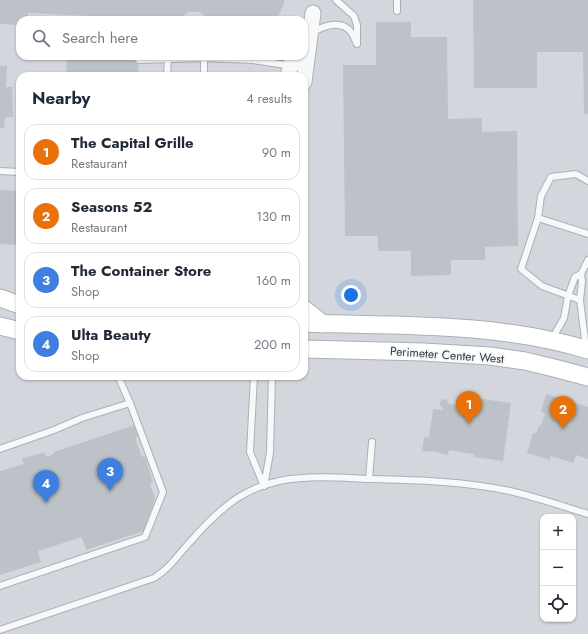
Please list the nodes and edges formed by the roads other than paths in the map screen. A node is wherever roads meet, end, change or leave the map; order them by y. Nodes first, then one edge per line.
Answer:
1 (336, 0) edge
2 (397, 0) edge
3 (316, 6) edge
4 (397, 11) dead end
5 (308, 29) edge
6 (168, 60) edge
7 (204, 60) edge
8 (253, 60) edge
9 (306, 60) edge
10 (290, 66) edge
11 (167, 72) edge
12 (204, 72) edge
13 (300, 72) edge
14 (305, 72) edge
15 (0, 171) edge
16 (16, 172) edge
17 (588, 181) edge
18 (538, 218) junction
19 (588, 234) edge
20 (588, 260) edge
21 (581, 274) junction
22 (568, 296) junction
23 (0, 298) edge
24 (580, 300) junction
25 (16, 304) edge
26 (308, 312) edge
27 (308, 323) edge
28 (323, 324) junction
29 (0, 326) edge
30 (16, 330) edge
31 (552, 339) junction
32 (308, 349) edge
33 (587, 349) edge
34 (588, 378) edge
35 (120, 380) edge
36 (254, 380) edge
37 (272, 380) edge
38 (130, 403) junction
39 (372, 442) dead end
40 (0, 449) edge
41 (370, 479) junction
42 (264, 486) junction
43 (588, 514) edge
44 (0, 586) edge
45 (0, 630) edge

1 - 5 lane
2 - 4 lane
3 - 5 street
6 - 11 lane
7 - 12 lane
8 - 10 lane
9 - 14 street
10 - 13 lane
15 - 16 lane
17 - 18 lane
18 - 19 lane
18 - 22 lane
20 - 21 lane
21 - 22 lane
21 - 24 lane
22 - 24 lane
22 - 31 lane
23 - 25 main road
24 - 33 lane
26 - 28 main road
27 - 28 main road
28 - 31 main road
29 - 30 main road
31 - 33 main road
32 - 34 main road, Perimeter Center West
35 - 38 lane
36 - 42 lane
37 - 42 lane
38 - 40 lane
38 - 44 lane
39 - 41 lane
41 - 42 lane
41 - 43 lane
42 - 45 lane

